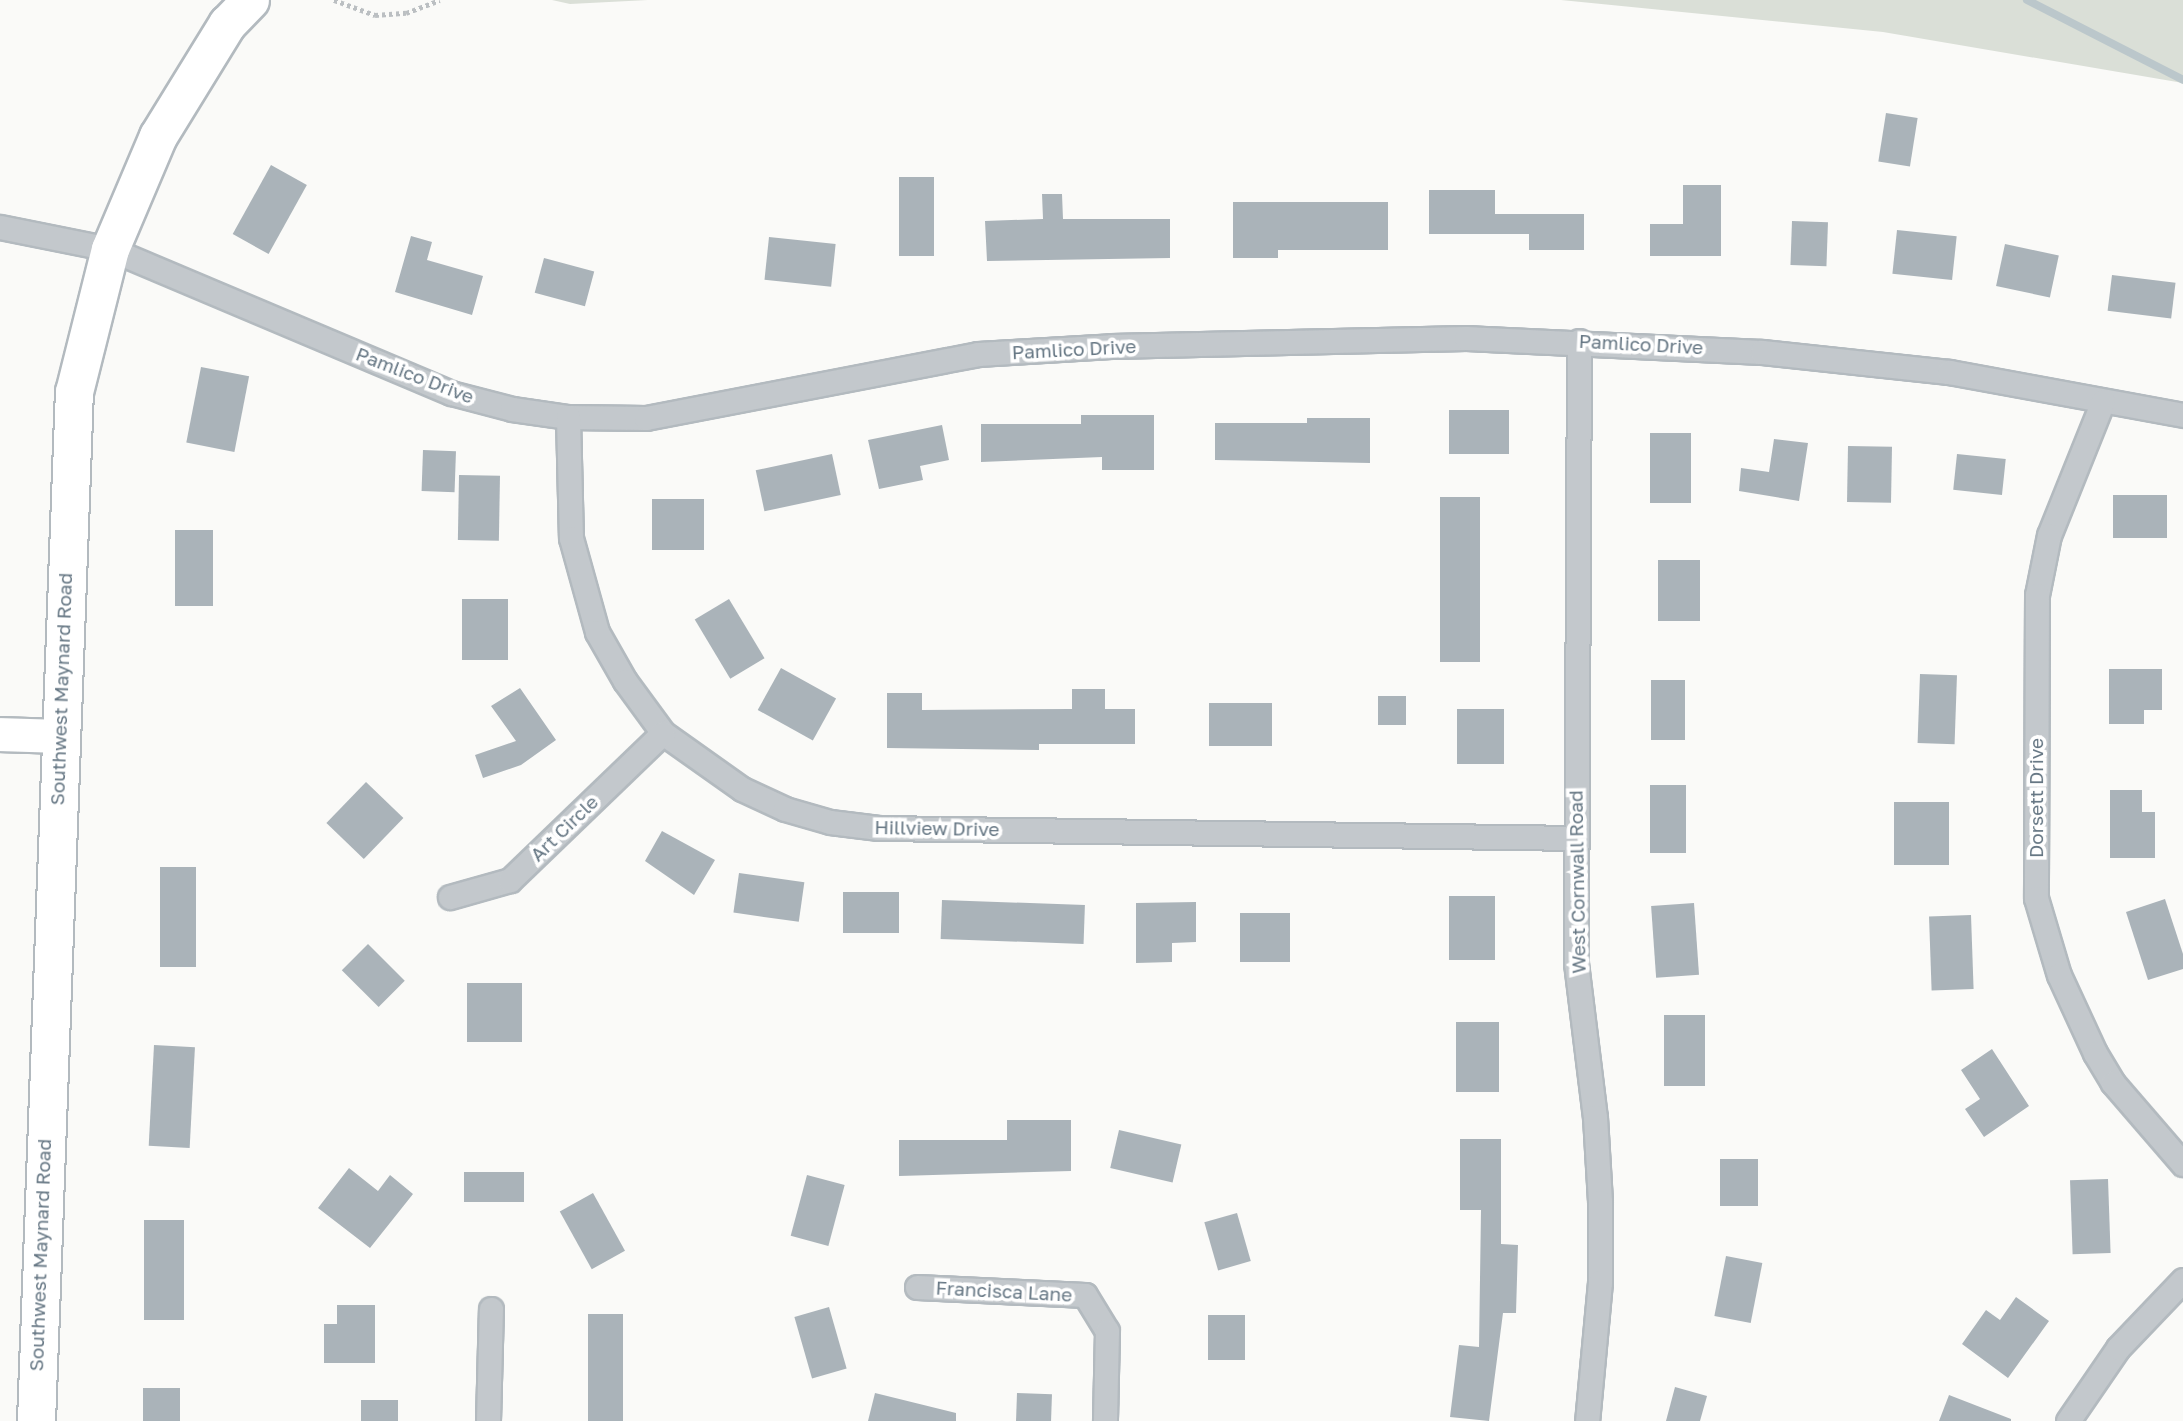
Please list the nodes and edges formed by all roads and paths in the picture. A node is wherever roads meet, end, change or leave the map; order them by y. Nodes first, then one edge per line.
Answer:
1 (250, 0) edge
2 (334, 0) edge
3 (440, 0) edge
4 (0, 227) edge
5 (110, 249) junction
6 (1579, 341) junction
7 (2103, 401) junction
8 (2183, 415) edge
9 (568, 416) junction
10 (663, 733) junction
11 (0, 734) edge
12 (60, 736) junction
13 (1574, 838) junction
14 (450, 897) dead end
15 (2183, 1164) edge
16 (2183, 1280) edge
17 (917, 1287) dead end
18 (491, 1309) dead end
19 (36, 1421) edge
20 (488, 1421) edge
21 (1105, 1421) edge
22 (1587, 1421) edge
23 (2068, 1421) edge

1 - 5 main road, Southwest Maynard Road
2 - 3 path
4 - 5 street, Pamlico Drive
5 - 9 street, Pamlico Drive
5 - 12 main road, Southwest Maynard Road
6 - 7 street, Pamlico Drive
6 - 9 street, Pamlico Drive
6 - 13 street, West Cornwall Road
7 - 8 street, Pamlico Drive
7 - 15 street, Dorsett Drive
9 - 10 street, Hillview Drive
10 - 13 street, Hillview Drive
10 - 14 street, Art Circle
11 - 12 street
12 - 19 main road, Southwest Maynard Road
13 - 22 street, West Cornwall Road
16 - 23 street
17 - 21 street, Francisca Lane
18 - 20 street

